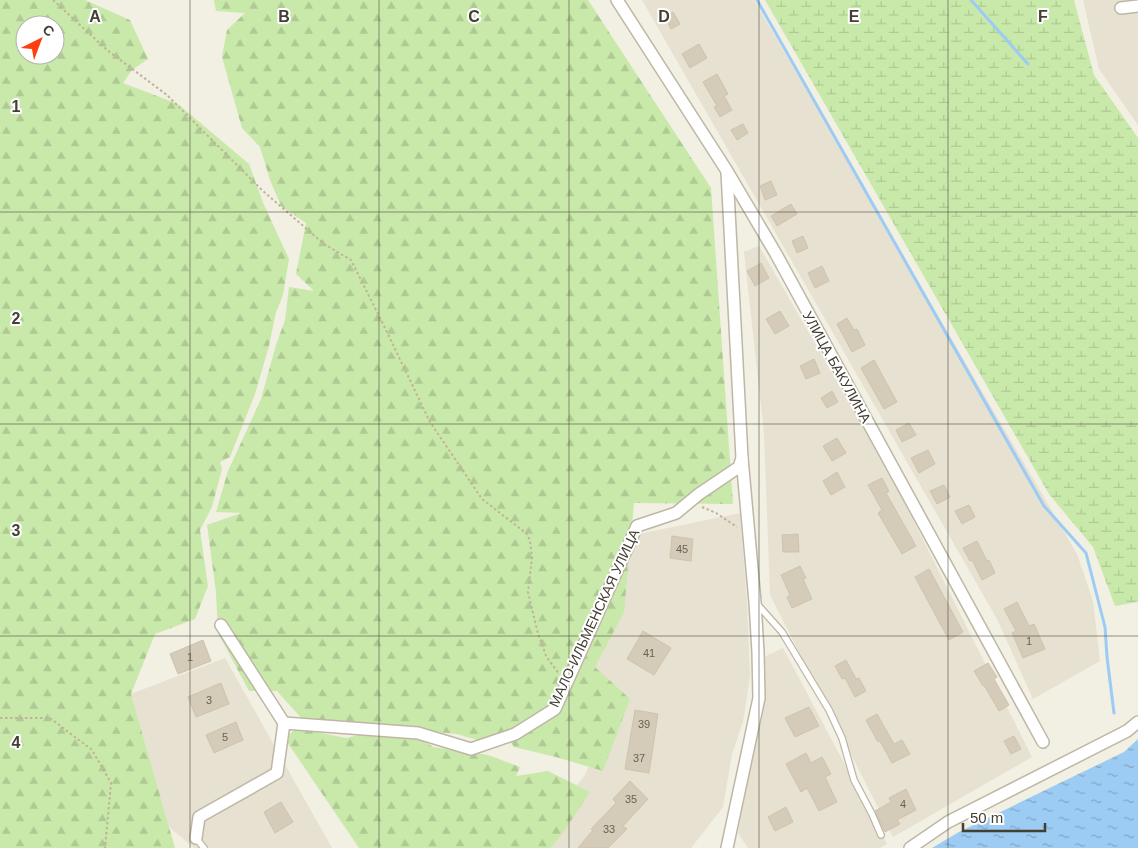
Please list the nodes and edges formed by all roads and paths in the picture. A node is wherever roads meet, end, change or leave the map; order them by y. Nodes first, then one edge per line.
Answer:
1 (53, 0) edge
2 (617, 0) edge
3 (1138, 6) edge
4 (1121, 8) dead end
5 (727, 170) junction
6 (742, 458) junction
7 (691, 501) junction
8 (749, 535) junction
9 (755, 602) junction
10 (221, 625) dead end
11 (566, 684) junction
12 (0, 718) edge
13 (1138, 722) edge
14 (284, 723) junction
15 (1043, 742) dead end
16 (881, 835) dead end
17 (196, 838) joint
18 (105, 848) edge
19 (204, 848) edge
20 (727, 848) edge
21 (910, 848) edge

1 - 11 path
2 - 5 street, УЛИЦА БАКУЛИНА
3 - 4 street
5 - 6 street
5 - 15 street, УЛИЦА БАКУЛИНА
6 - 7 street, МАЛО-ИЛЬМЕНСКАЯ УЛИЦА
6 - 8 street
7 - 8 path
7 - 11 street, МАЛО-ИЛЬМЕНСКАЯ УЛИЦА
8 - 9 street
9 - 16 lane
9 - 20 street
10 - 14 street
11 - 14 street, МАЛО-ИЛЬМЕНСКАЯ УЛИЦА
12 - 18 path
13 - 21 street
14 - 17 street
17 - 19 lane

